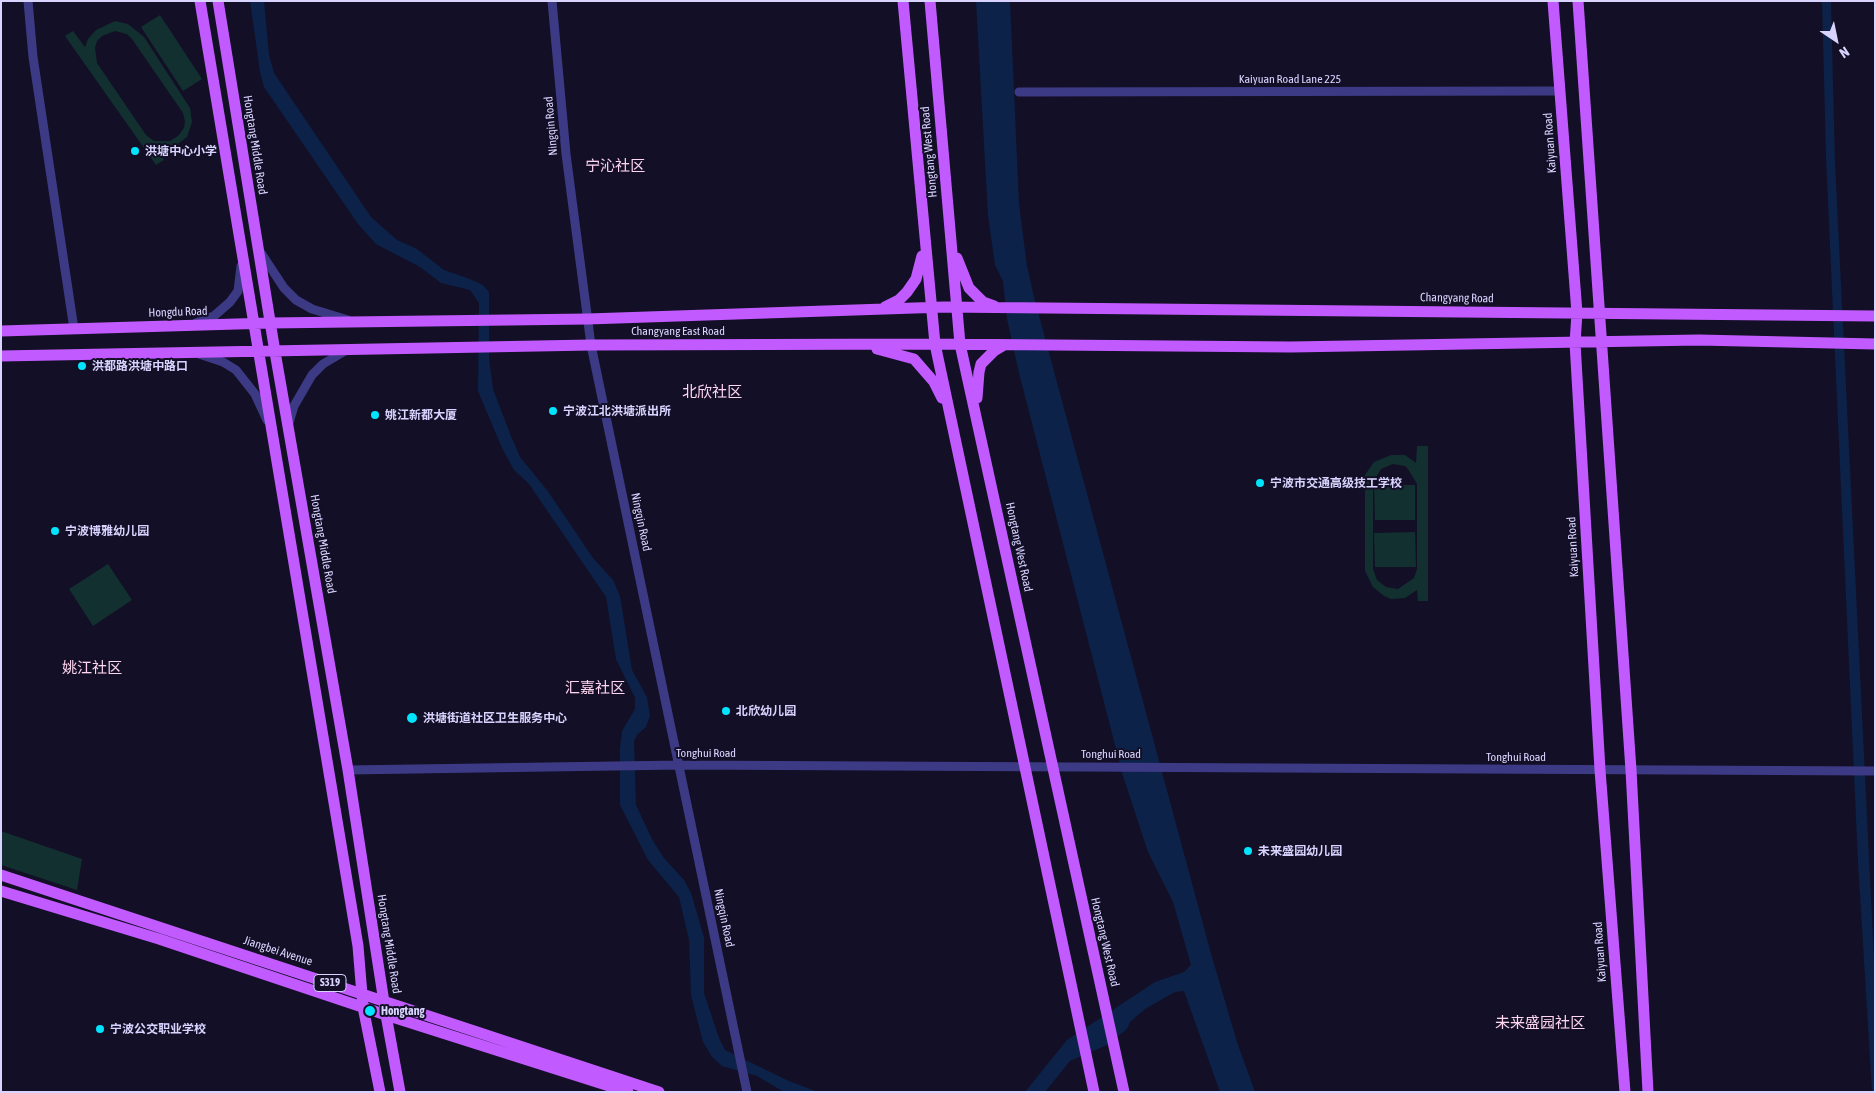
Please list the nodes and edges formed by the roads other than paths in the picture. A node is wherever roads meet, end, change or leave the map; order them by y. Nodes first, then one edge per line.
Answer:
1 (28, 1) edge
2 (200, 1) edge
3 (218, 1) edge
4 (552, 1) edge
5 (903, 1) edge
6 (930, 1) edge
7 (1553, 1) edge
8 (1578, 1) edge
9 (1560, 91) junction
10 (1019, 92) dead end
11 (951, 237) junction
12 (925, 239) junction
13 (258, 249) junction
14 (241, 254) junction
15 (931, 307) junction
16 (957, 307) junction
17 (1001, 308) junction
18 (880, 309) junction
19 (1577, 313) junction
20 (1598, 313) junction
21 (1875, 316) edge
22 (588, 319) junction
23 (355, 322) junction
24 (253, 323) junction
25 (270, 323) junction
26 (187, 325) junction
27 (74, 329) junction
28 (1, 332) edge
29 (1600, 342) junction
30 (1575, 343) junction
31 (838, 344) junction
32 (935, 344) junction
33 (960, 344) junction
34 (1008, 344) junction
35 (1875, 344) edge
36 (591, 345) junction
37 (345, 351) junction
38 (258, 352) junction
39 (275, 352) junction
40 (196, 353) junction
41 (1, 356) edge
42 (979, 422) junction
43 (288, 426) junction
44 (952, 426) junction
45 (271, 427) junction
46 (680, 765) junction
47 (1025, 766) junction
48 (1052, 766) junction
49 (348, 770) junction
50 (1600, 770) junction
51 (1631, 770) junction
52 (1875, 771) edge
53 (1, 875) edge
54 (1, 891) edge
55 (361, 993) junction
56 (384, 1000) junction
57 (363, 1007) junction
58 (386, 1015) junction
59 (746, 1089) edge
60 (380, 1092) edge
61 (400, 1092) edge
62 (628, 1092) edge
63 (659, 1092) edge
64 (1094, 1092) edge
65 (1124, 1092) edge
66 (1625, 1092) edge
67 (1648, 1092) edge

1 - 27 street
2 - 14 main road
3 - 13 main road, Hongtang Middle Road
4 - 22 street, Ningqin Road
5 - 12 main road, Hongtang West Road
6 - 11 main road, Hongtang West Road
7 - 9 main road, Kaiyuan Road
8 - 20 main road
9 - 10 street, Kaiyuan Road Lane 225
9 - 19 main road, Kaiyuan Road
11 - 16 main road, Hongtang West Road
11 - 17 main road
12 - 15 main road, Hongtang West Road
12 - 18 main road
13 - 23 street
13 - 25 main road, Hongtang Middle Road
14 - 24 main road
14 - 26 street
15 - 16 main road, Changyang East Road
15 - 18 main road, Changyang East Road
15 - 32 main road, Hongtang West Road
16 - 17 main road, Changyang East Road
16 - 33 main road, Hongtang West Road
17 - 19 main road, Changyang Road
18 - 22 main road, Changyang East Road
19 - 20 main road, Changyang Road
19 - 30 main road, Kaiyuan Road
20 - 21 main road, Changyang Road
20 - 29 main road
22 - 23 main road, Changyang East Road
22 - 36 street, Ningqin Road
23 - 25 main road, Hongdu Road
24 - 25 main road, Hongdu Road
24 - 26 main road, Hongdu Road
24 - 38 main road
25 - 39 main road, Hongtang Middle Road
26 - 27 main road, Hongdu Road
27 - 28 main road, Hongdu Road
29 - 30 main road
29 - 35 main road
29 - 51 main road
30 - 34 main road, Changyang East Road
30 - 50 main road, Kaiyuan Road
31 - 32 main road, Changyang East Road
31 - 36 main road, Changyang East Road
31 - 44 main road
32 - 33 main road, Changyang East Road
32 - 44 main road, Hongtang West Road
33 - 34 main road, Changyang East Road
33 - 42 main road, Hongtang West Road
34 - 42 main road
36 - 37 main road, Changyang East Road
36 - 46 street, Ningqin Road
37 - 39 main road
37 - 43 street
38 - 39 main road
38 - 40 main road
38 - 45 main road
39 - 43 main road, Hongtang Middle Road
40 - 41 main road
40 - 45 street
42 - 48 main road, Hongtang West Road
43 - 49 main road, Hongtang Middle Road
44 - 47 main road, Hongtang West Road
45 - 55 main road
46 - 47 street, Tonghui Road
46 - 49 street, Tonghui Road
46 - 59 street, Ningqin Road
47 - 48 street, Tonghui Road
47 - 64 main road, Hongtang West Road
48 - 50 street, Tonghui Road
48 - 65 main road, Hongtang West Road
49 - 56 main road, Hongtang Middle Road
50 - 51 street, Tonghui Road
50 - 66 main road, Kaiyuan Road
51 - 52 street, Tonghui Road
51 - 67 main road
53 - 55 main road, Jiangbei Avenue / S319
54 - 57 main road, Jiangbei Avenue / S319
55 - 56 main road, Jiangbei Avenue / S319
55 - 57 main road
56 - 58 main road, Hongtang Middle Road
56 - 63 main road, Jiangbei Avenue / S319
57 - 58 main road, Jiangbei Avenue / S319
57 - 60 main road
58 - 61 main road, Hongtang Middle Road
58 - 62 main road, Jiangbei Avenue / S319

